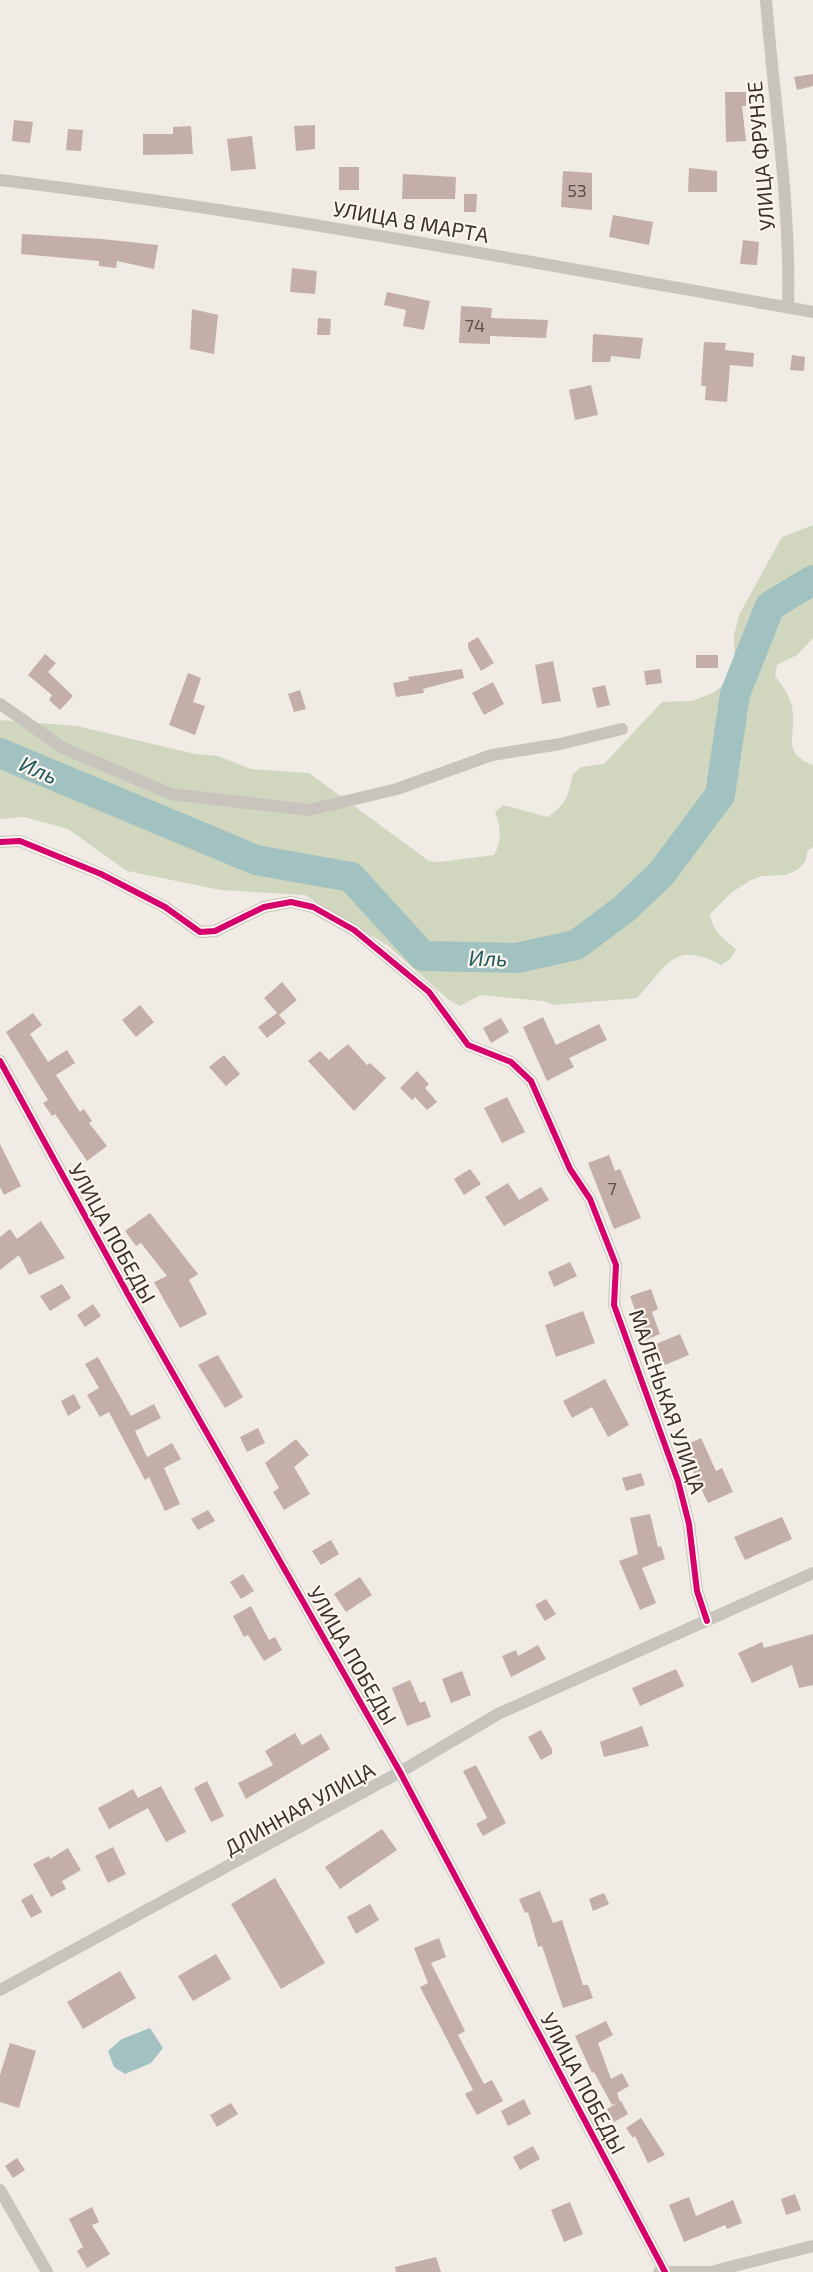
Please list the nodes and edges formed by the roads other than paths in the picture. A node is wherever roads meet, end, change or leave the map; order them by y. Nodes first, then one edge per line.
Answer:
1 (766, 0) edge
2 (0, 180) edge
3 (788, 308) junction
4 (813, 312) edge
5 (0, 704) edge
6 (622, 729) dead end
7 (0, 842) edge
8 (0, 1061) edge
9 (813, 1573) edge
10 (707, 1621) junction
11 (400, 1772) junction
12 (0, 1990) edge
13 (0, 2190) edge
14 (813, 2246) edge
15 (47, 2272) edge
16 (662, 2272) edge

1 - 3 street, УЛИЦА ФРУНЗЕ
2 - 3 street, УЛИЦА 8 МАРТА
3 - 4 street, УЛИЦА 8 МАРТА
5 - 6 street
7 - 10 street, МАЛЕНЬКАЯ УЛИЦА
8 - 11 street, УЛИЦА ПОБЕДЫ
9 - 10 street, ДЛИННАЯ УЛИЦА
10 - 11 street, ДЛИННАЯ УЛИЦА
11 - 12 street, ДЛИННАЯ УЛИЦА
11 - 16 street, УЛИЦА ПОБЕДЫ
13 - 15 street
14 - 16 street

